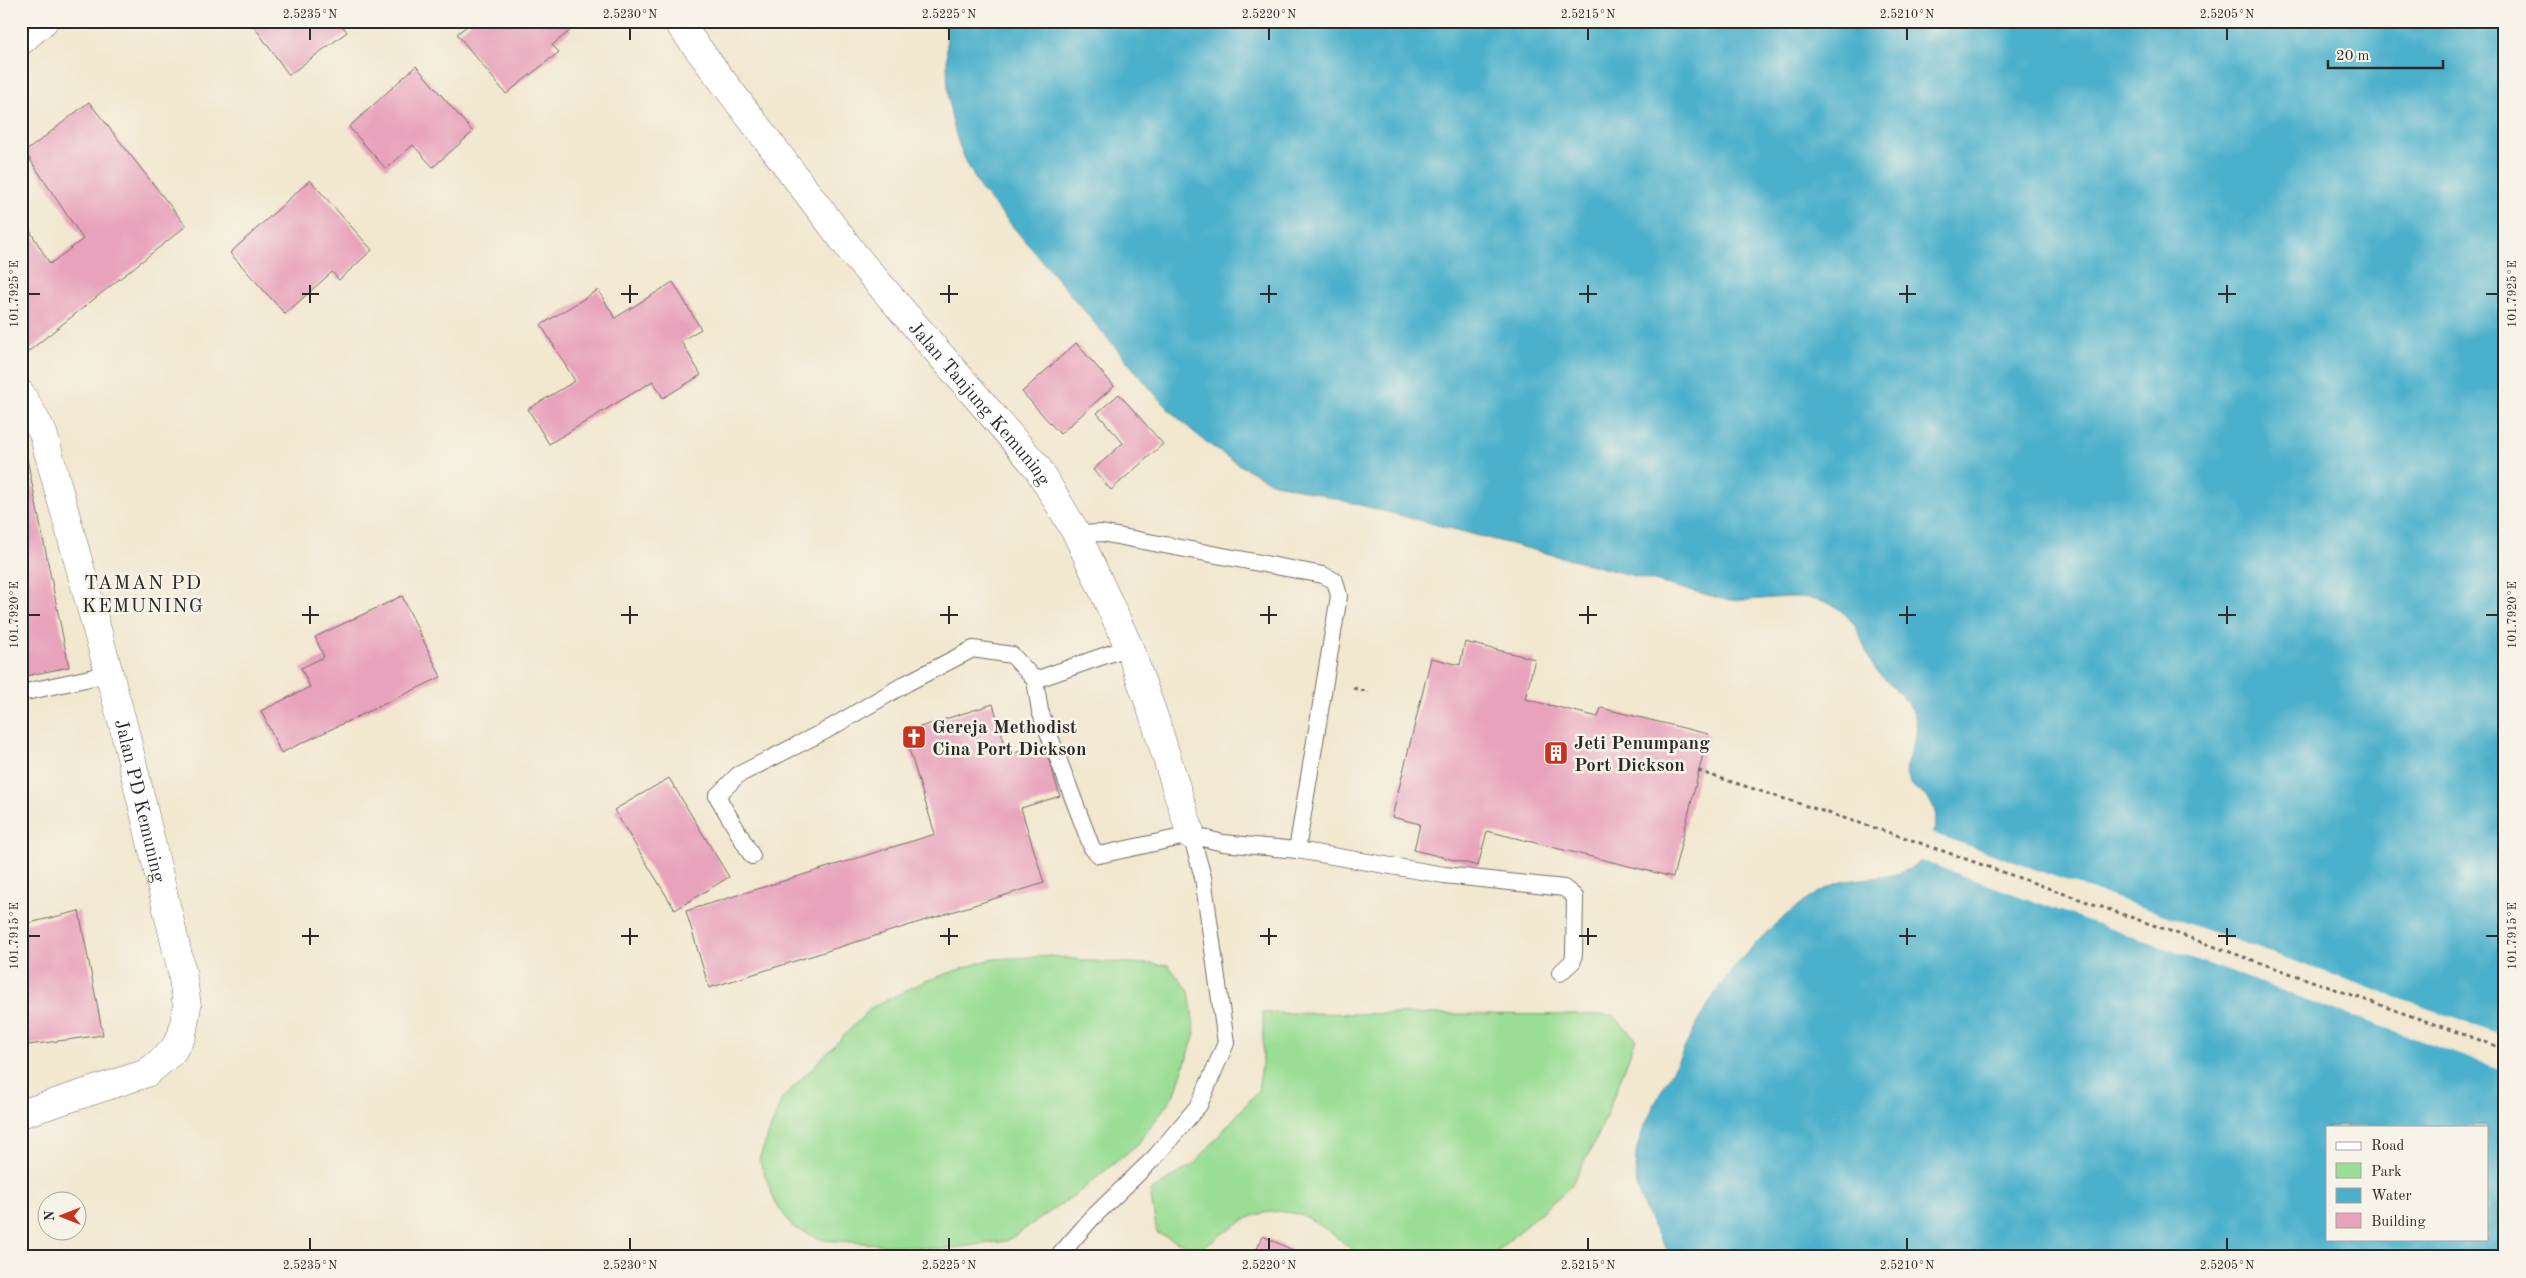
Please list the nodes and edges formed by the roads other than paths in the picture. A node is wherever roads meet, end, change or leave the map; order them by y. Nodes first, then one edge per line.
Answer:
1 (44, 21) edge
2 (677, 21) edge
3 (21, 41) edge
4 (21, 394) edge
5 (1077, 534) junction
6 (1129, 647) junction
7 (108, 674) junction
8 (1035, 680) junction
9 (21, 694) edge
10 (1191, 835) junction
11 (1297, 850) junction
12 (752, 856) dead end
13 (1560, 973) dead end
14 (21, 1114) edge
15 (1058, 1257) edge

1 - 3 street
2 - 5 street, Jalan Tanjung Kemuning
4 - 7 street, Jalan PD Kemuning
5 - 6 street, Jalan Tanjung Kemuning
5 - 11 lane
6 - 8 lane
6 - 10 street, Jalan Tanjung Kemuning
7 - 9 lane
7 - 14 street, Jalan PD Kemuning
8 - 10 lane
8 - 12 lane
10 - 11 lane
10 - 15 lane
11 - 13 lane

